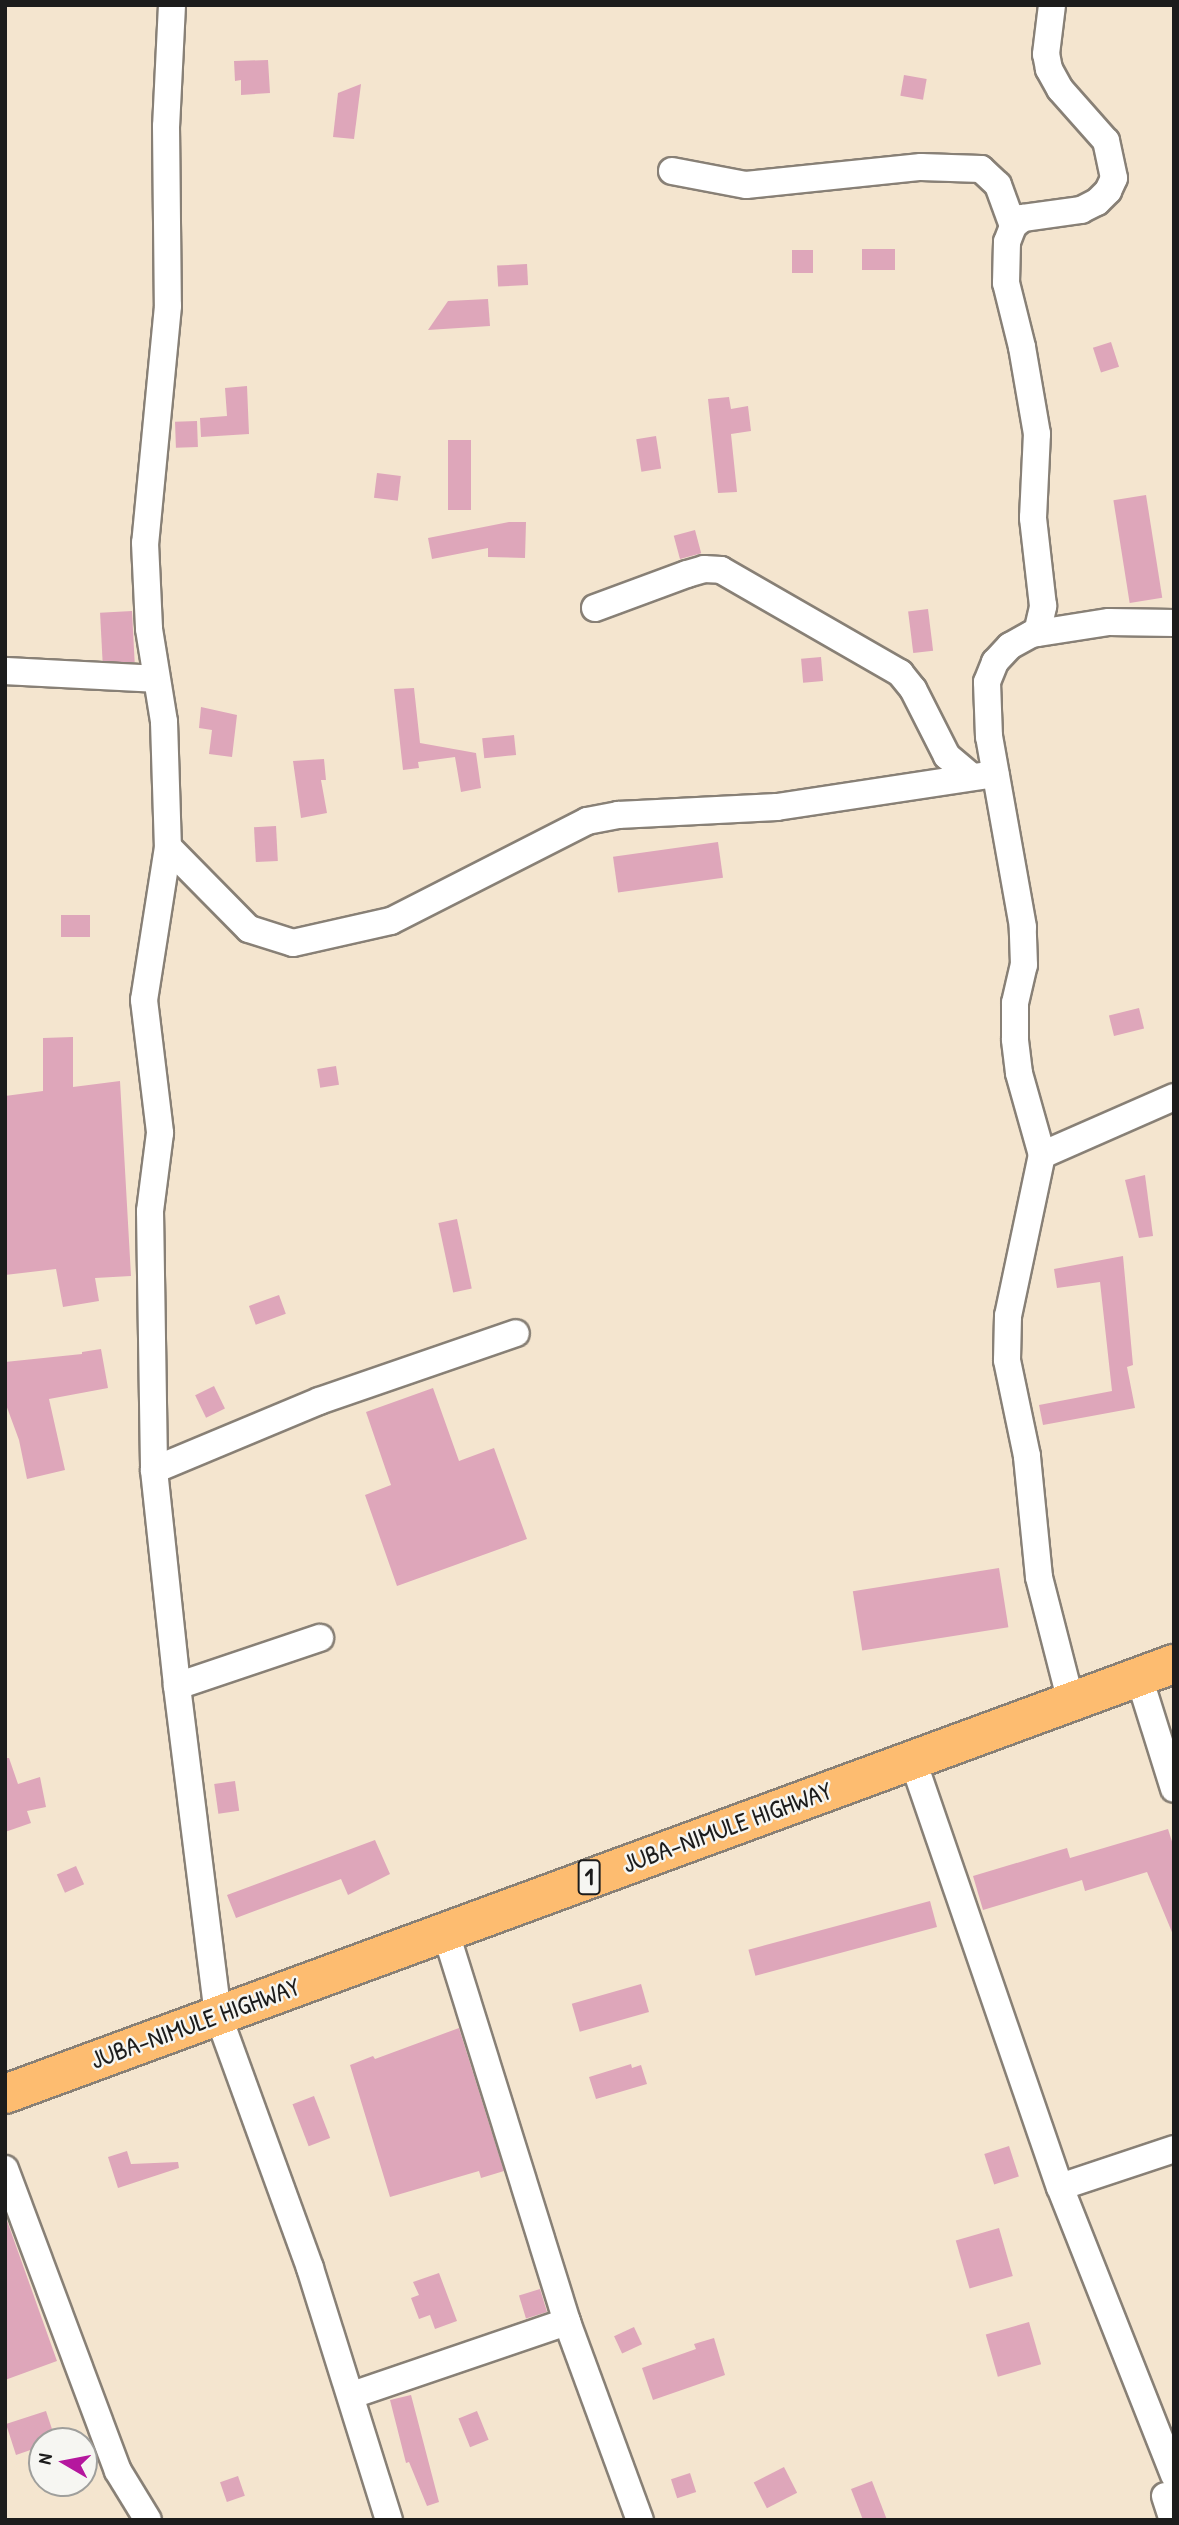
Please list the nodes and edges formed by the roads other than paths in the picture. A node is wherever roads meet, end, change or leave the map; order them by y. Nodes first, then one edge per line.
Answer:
1 (172, 5) edge
2 (1052, 5) edge
3 (672, 171) dead end
4 (1013, 226) junction
5 (595, 608) dead end
6 (1174, 623) edge
7 (1037, 633) junction
8 (5, 671) edge
9 (156, 679) junction
10 (983, 775) junction
11 (168, 847) junction
12 (1174, 1097) edge
13 (1042, 1155) junction
14 (516, 1334) dead end
15 (154, 1470) junction
16 (320, 1638) dead end
17 (1157, 1670) edge
18 (177, 1686) junction
19 (1071, 1702) junction
20 (912, 1758) junction
21 (1174, 1788) edge
22 (445, 1930) junction
23 (218, 2015) junction
24 (5, 2094) edge
25 (1174, 2149) edge
26 (5, 2169) edge
27 (1060, 2187) junction
28 (567, 2322) junction
29 (352, 2395) junction
30 (1171, 2497) edge
31 (148, 2520) edge
32 (389, 2520) edge
33 (640, 2520) edge

1 - 9 street
2 - 4 street
3 - 4 street
4 - 7 street
5 - 10 street
6 - 7 street
7 - 10 street
8 - 9 street
9 - 11 street
10 - 11 street
10 - 13 street
11 - 15 street
12 - 13 street
13 - 19 street
14 - 15 street
15 - 18 street
16 - 18 street
17 - 19 main road, JUBA–NIMULE HIGHWAY / 1
17 - 21 street
18 - 23 street
19 - 20 main road, JUBA–NIMULE HIGHWAY / 1
20 - 22 main road, JUBA–NIMULE HIGHWAY / 1
20 - 27 street
22 - 23 main road, JUBA–NIMULE HIGHWAY / 1
22 - 28 street
23 - 24 main road, JUBA–NIMULE HIGHWAY / 1
23 - 29 street
25 - 27 street
26 - 31 street
27 - 30 street
28 - 29 street
28 - 33 street
29 - 32 street

